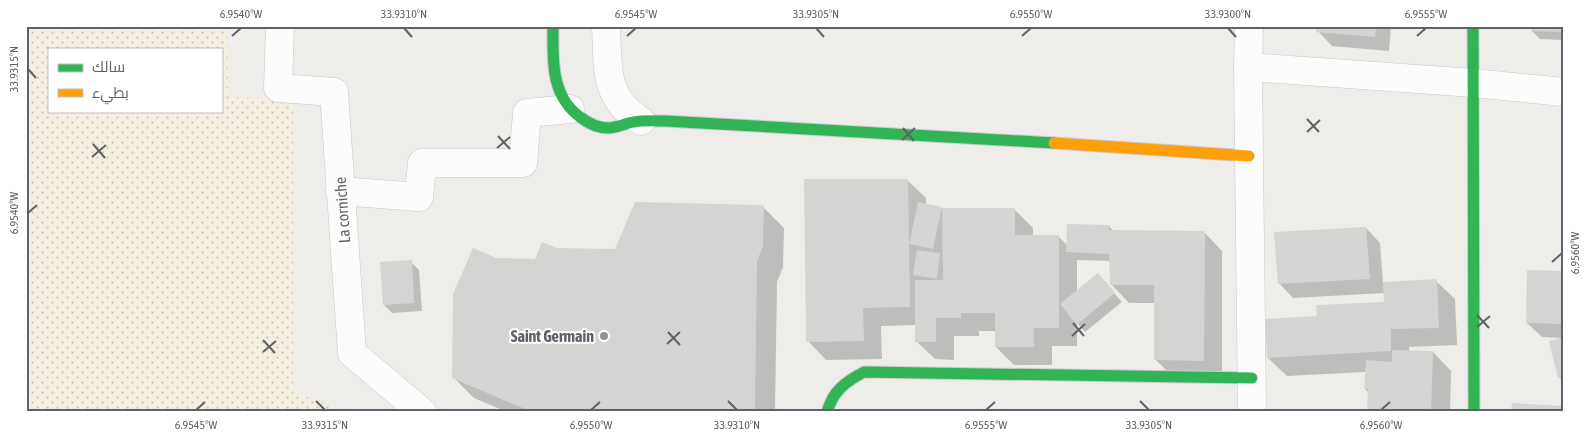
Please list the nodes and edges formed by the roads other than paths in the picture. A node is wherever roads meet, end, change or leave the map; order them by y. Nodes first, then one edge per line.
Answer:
1 (280, 26) edge
2 (553, 26) edge
3 (606, 26) edge
4 (1248, 26) edge
5 (1473, 26) edge
6 (1248, 67) junction
7 (1473, 83) junction
8 (1563, 92) edge
9 (570, 109) junction
10 (641, 121) junction
11 (1249, 156) junction
12 (340, 191) junction
13 (1252, 378) junction
14 (422, 412) edge
15 (827, 412) edge
16 (1252, 412) edge
17 (1474, 412) edge

1 - 12 street, La corniche
2 - 9 street
3 - 10 street
4 - 6 street
5 - 7 street
6 - 7 street
6 - 11 street
7 - 8 street
7 - 17 street
9 - 10 street
9 - 12 street
10 - 11 street
11 - 13 street
12 - 14 street, La corniche
13 - 15 street
13 - 16 street

